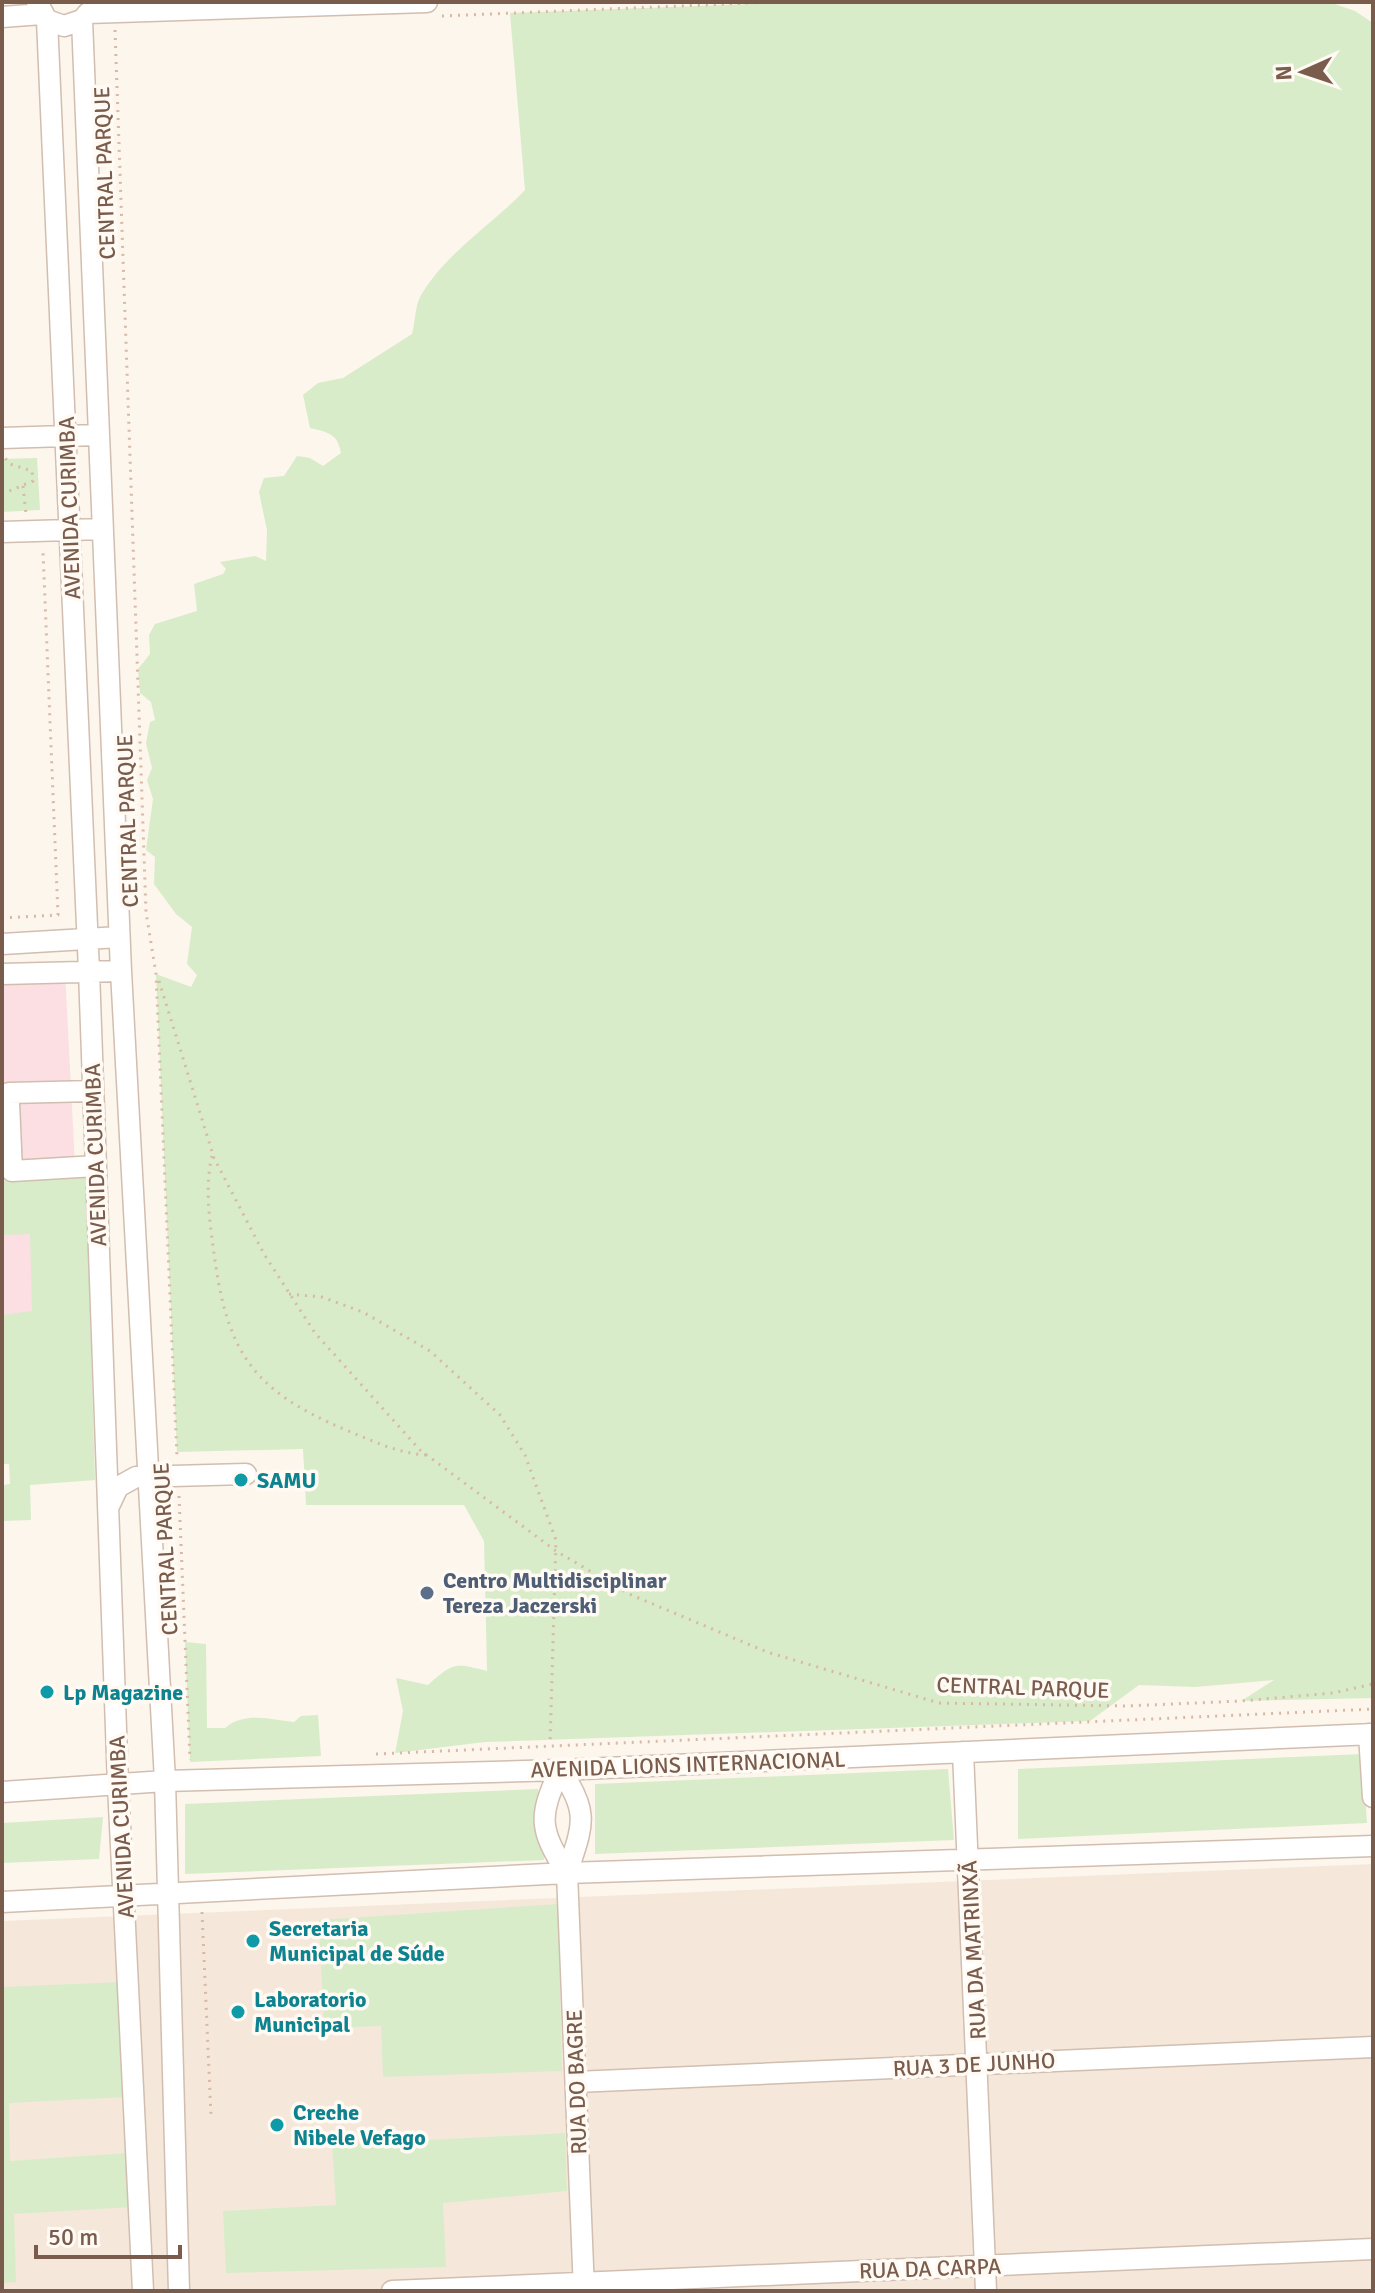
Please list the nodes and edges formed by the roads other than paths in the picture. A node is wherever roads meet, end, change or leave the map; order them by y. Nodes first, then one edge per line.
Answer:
1 (429, 9) edge
2 (42, 12) edge
3 (87, 12) edge
4 (2, 17) edge
5 (97, 435) junction
6 (66, 437) junction
7 (2, 438) edge
8 (102, 529) junction
9 (70, 531) junction
10 (2, 532) edge
11 (119, 937) junction
12 (88, 939) junction
13 (2, 944) edge
14 (89, 971) junction
15 (121, 971) junction
16 (2, 974) edge
17 (93, 1091) junction
18 (6, 1103) edge
19 (96, 1166) junction
20 (146, 1428) junction
21 (246, 1468) dead end
22 (178, 1470) junction
23 (149, 1477) junction
24 (108, 1508) junction
25 (1371, 1734) edge
26 (963, 1752) junction
27 (560, 1770) junction
28 (165, 1781) junction
29 (118, 1785) junction
30 (2, 1792) edge
31 (1373, 1797) edge
32 (1373, 1846) edge
33 (969, 1858) junction
34 (567, 1873) junction
35 (169, 1892) junction
36 (125, 1897) junction
37 (2, 1902) edge
38 (1373, 2047) edge
39 (978, 2064) junction
40 (576, 2082) junction
41 (1373, 2249) edge
42 (985, 2265) junction
43 (584, 2287) edge
44 (143, 2291) edge
45 (179, 2291) edge
46 (392, 2291) edge
47 (986, 2291) edge

1 - 3 street
2 - 3 street
2 - 4 street
2 - 6 street, AVENIDA CURIMBA
3 - 5 street, AVENIDA CURIMBA
5 - 6 street
5 - 8 street, AVENIDA CURIMBA
6 - 7 street
6 - 9 street, AVENIDA CURIMBA
8 - 9 street
8 - 11 street, AVENIDA CURIMBA
9 - 10 street
9 - 12 street, AVENIDA CURIMBA
11 - 12 street
11 - 15 street, AVENIDA CURIMBA
12 - 13 street
12 - 14 street, AVENIDA CURIMBA
14 - 15 street
14 - 16 street
14 - 17 street, AVENIDA CURIMBA
15 - 20 street, AVENIDA CURIMBA
17 - 18 street
17 - 19 street, AVENIDA CURIMBA
18 - 19 street
19 - 24 street, AVENIDA CURIMBA
20 - 22 street
20 - 23 street, AVENIDA CURIMBA
21 - 22 street
22 - 23 street
23 - 24 street
23 - 28 street, AVENIDA CURIMBA
24 - 29 street, AVENIDA CURIMBA
25 - 26 street, AVENIDA LIONS INTERNACIONAL
25 - 31 street
26 - 27 street, AVENIDA LIONS INTERNACIONAL
26 - 33 street, RUA DA MATRINXÃ
27 - 28 street, AVENIDA LIONS INTERNACIONAL
27 - 34 street, RUA DO BAGRE
27 - 34 street, RUA DO BAGRE
28 - 29 street, AVENIDA LIONS INTERNACIONAL
28 - 35 street, AVENIDA CURIMBA
29 - 30 street, AVENIDA LIONS INTERNACIONAL
29 - 36 street, AVENIDA CURIMBA
32 - 33 street
33 - 34 street
33 - 39 street, RUA DA MATRINXÃ
34 - 35 street
34 - 40 street, RUA DO BAGRE
35 - 36 street
35 - 45 street, AVENIDA CURIMBA
36 - 37 street
36 - 44 street, AVENIDA CURIMBA
38 - 39 street, RUA 3 DE JUNHO
39 - 40 street, RUA 3 DE JUNHO
39 - 42 street, RUA DA MATRINXÃ
40 - 43 street, RUA DO BAGRE
41 - 42 street, RUA DA CARPA
42 - 43 street, RUA DA CARPA
42 - 47 street, RUA DA MATRINXÃ
43 - 46 street, RUA DA CARPA

